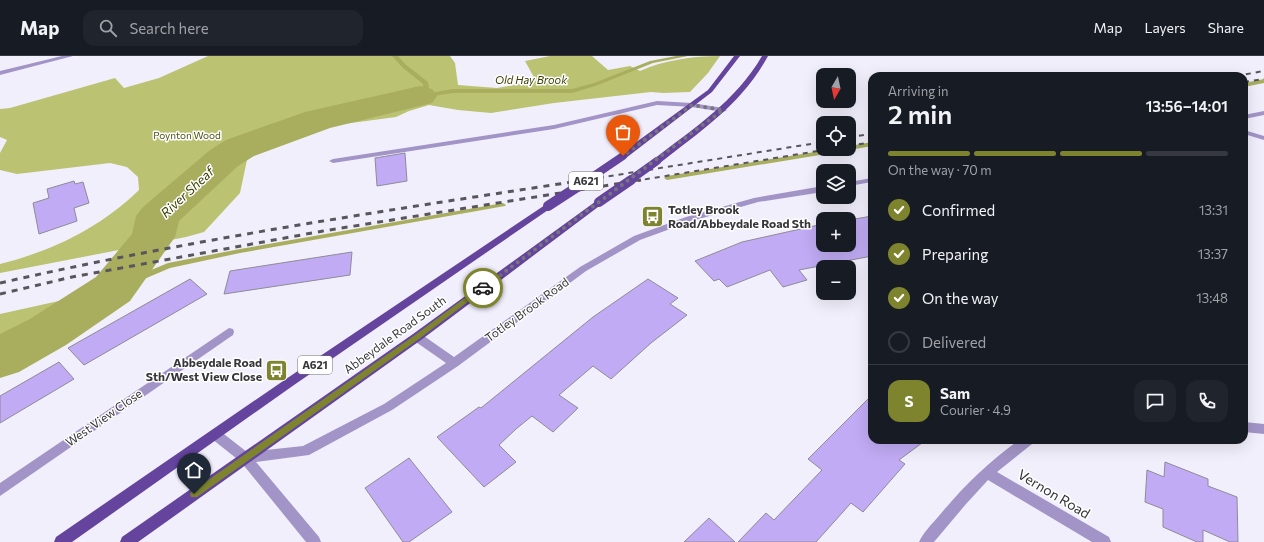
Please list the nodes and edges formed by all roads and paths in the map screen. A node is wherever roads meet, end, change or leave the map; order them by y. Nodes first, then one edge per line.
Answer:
1 (70, 56) edge
2 (737, 56) edge
3 (765, 56) edge
4 (0, 73) edge
5 (692, 105) junction
6 (723, 110) junction
7 (1264, 113) edge
8 (1248, 116) edge
9 (1248, 133) edge
10 (1264, 138) edge
11 (333, 161) dead end
12 (868, 181) edge
13 (856, 183) edge
14 (816, 190) edge
15 (229, 332) dead end
16 (417, 337) junction
17 (454, 363) junction
18 (1248, 427) edge
19 (1264, 428) edge
20 (216, 435) junction
21 (1022, 444) edge
22 (246, 458) junction
23 (987, 473) junction
24 (0, 490) edge
25 (61, 542) edge
26 (127, 542) edge
27 (314, 542) edge
28 (926, 542) edge
29 (1104, 542) edge

1 - 4 street
2 - 5 main road, A621
3 - 6 main road, A621
5 - 6 street
5 - 11 street
5 - 20 main road, A621, bridge
6 - 16 main road, Abbeydale Road South / A621, bridge
7 - 8 street
9 - 10 street
12 - 13 street
14 - 17 street, Totley Brook Road
15 - 24 street, West View Close
16 - 17 street
16 - 22 main road, Abbeydale Road South / A621
17 - 22 street, Totley Brook Road
18 - 19 street
20 - 22 street
20 - 25 main road, A621
21 - 23 street
22 - 26 main road, Abbeydale Road South / A621
22 - 27 street
23 - 28 street
23 - 29 street, Vernon Road

